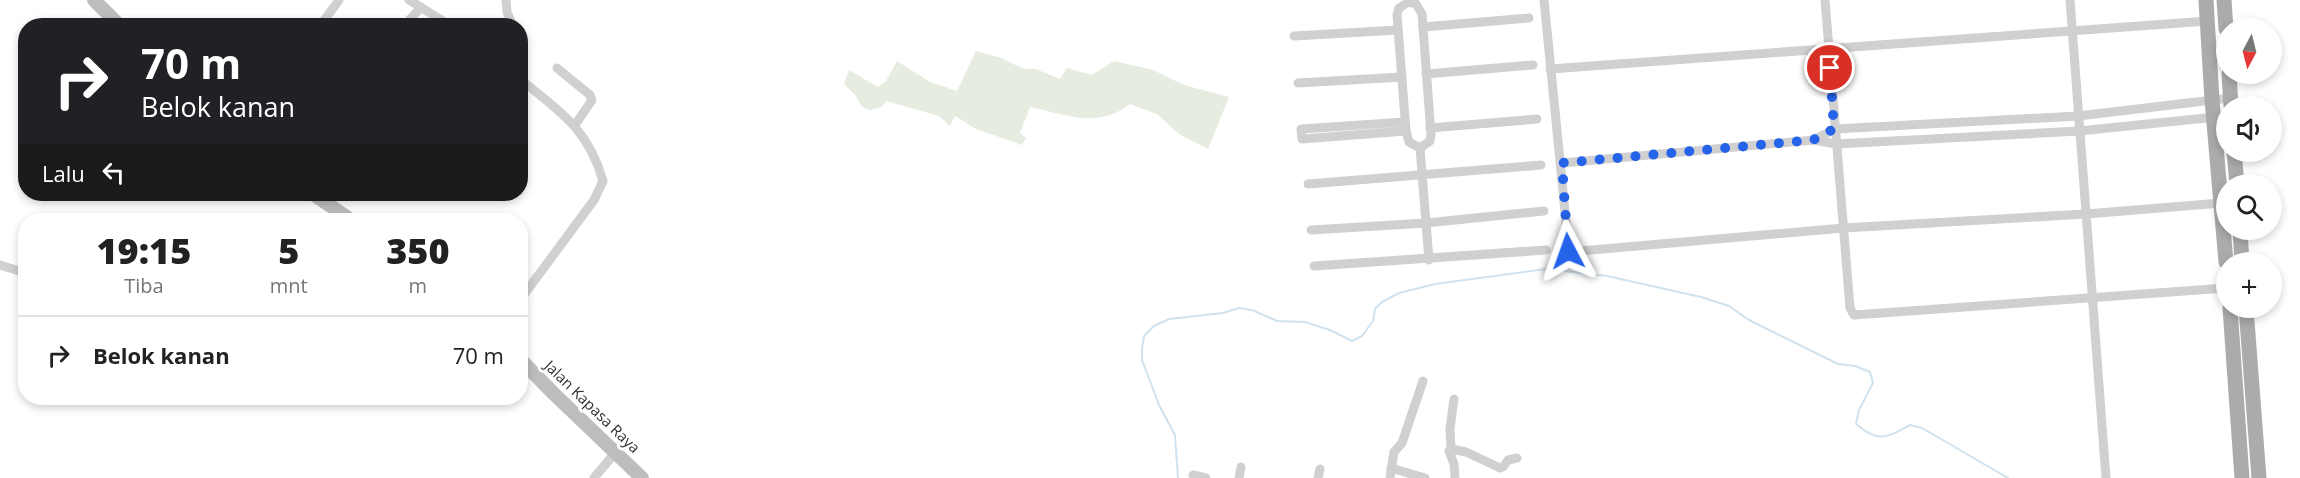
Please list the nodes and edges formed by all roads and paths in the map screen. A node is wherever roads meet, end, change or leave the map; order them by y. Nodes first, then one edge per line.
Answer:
1 (94, 0) edge
2 (339, 0) edge
3 (409, 0) edge
4 (429, 0) edge
5 (506, 0) edge
6 (1544, 0) edge
7 (1825, 0) edge
8 (2070, 0) edge
9 (2206, 0) edge
10 (2224, 0) edge
11 (1409, 1) edge
12 (422, 8) junction
13 (112, 18) edge
14 (326, 18) edge
15 (413, 18) edge
16 (438, 18) edge
17 (510, 18) edge
18 (1530, 18) dead end
19 (2225, 18) edge
20 (2208, 21) junction
21 (1423, 27) junction
22 (1398, 30) junction
23 (2073, 31) junction
24 (1294, 36) dead end
25 (1828, 47) junction
26 (1533, 65) dead end
27 (557, 68) dead end
28 (1550, 69) junction
29 (1426, 74) junction
30 (1402, 77) junction
31 (1298, 83) dead end
32 (528, 86) edge
33 (2212, 100) junction
34 (2216, 100) edge
35 (2216, 108) edge
36 (2078, 116) junction
37 (2216, 117) edge
38 (1537, 119) dead end
39 (575, 125) junction
40 (1405, 127) junction
41 (1431, 128) junction
42 (1834, 129) junction
43 (2079, 131) junction
44 (1813, 140) junction
45 (1836, 144) junction
46 (1420, 148) junction
47 (1562, 163) junction
48 (1541, 165) dead end
49 (1422, 175) junction
50 (1308, 184) dead end
51 (323, 201) edge
52 (2216, 203) edge
53 (1544, 211) dead end
54 (341, 213) edge
55 (2086, 214) junction
56 (1426, 223) junction
57 (1844, 228) junction
58 (1311, 230) dead end
59 (1546, 250) dead end
60 (1429, 260) junction
61 (0, 265) edge
62 (1314, 267) dead end
63 (18, 271) edge
64 (528, 289) edge
65 (2216, 289) edge
66 (2093, 297) junction
67 (2231, 318) edge
68 (2247, 318) edge
69 (528, 367) edge
70 (1423, 381) dead end
71 (1454, 399) dead end
72 (1451, 449) junction
73 (615, 453) junction
74 (1517, 458) dead end
75 (1241, 467) dead end
76 (1390, 473) edge
77 (1193, 476) dead end
78 (594, 478) edge
79 (642, 478) edge
80 (1206, 478) edge
81 (1239, 478) edge
82 (1425, 478) edge
83 (1455, 478) edge
84 (2106, 478) edge
85 (2242, 478) edge
86 (2259, 478) edge

1 - 13 main road
2 - 14 street
3 - 12 street
4 - 12 street
5 - 17 street
6 - 28 street
7 - 25 street
8 - 23 street
9 - 20 main road
10 - 19 main road
11 - 21 street
11 - 22 street
12 - 15 street
12 - 16 street
18 - 21 street
20 - 23 street
20 - 33 main road
21 - 29 street
22 - 24 street
22 - 30 street
23 - 25 street
23 - 36 street
25 - 28 street
25 - 42 street
26 - 29 street
27 - 39 street
28 - 47 street
29 - 41 street
30 - 31 street
30 - 40 street
32 - 39 street
33 - 34 street
33 - 35 main road
33 - 36 street
36 - 42 street
36 - 43 street
37 - 43 street
38 - 41 street
39 - 64 street
40 - 40 street
40 - 46 street
41 - 46 street
42 - 44 street
42 - 45 street
43 - 45 street
43 - 55 street
44 - 45 street
44 - 47 street
45 - 57 street
46 - 49 street
47 - 57 street
48 - 49 street
49 - 50 street
49 - 56 street
51 - 54 main road
52 - 55 street
53 - 56 street
55 - 57 street
55 - 66 street
56 - 58 street
56 - 60 street
57 - 66 street
59 - 60 street
60 - 62 street
61 - 63 street
65 - 66 street
66 - 84 street
67 - 85 main road
68 - 86 main road
69 - 73 main road, Jalan Kapasa Raya
70 - 76 street
71 - 72 street
72 - 74 street
72 - 83 street
73 - 78 street
73 - 79 main road, Jalan Kapasa Raya
75 - 81 street
76 - 82 street
77 - 80 street

